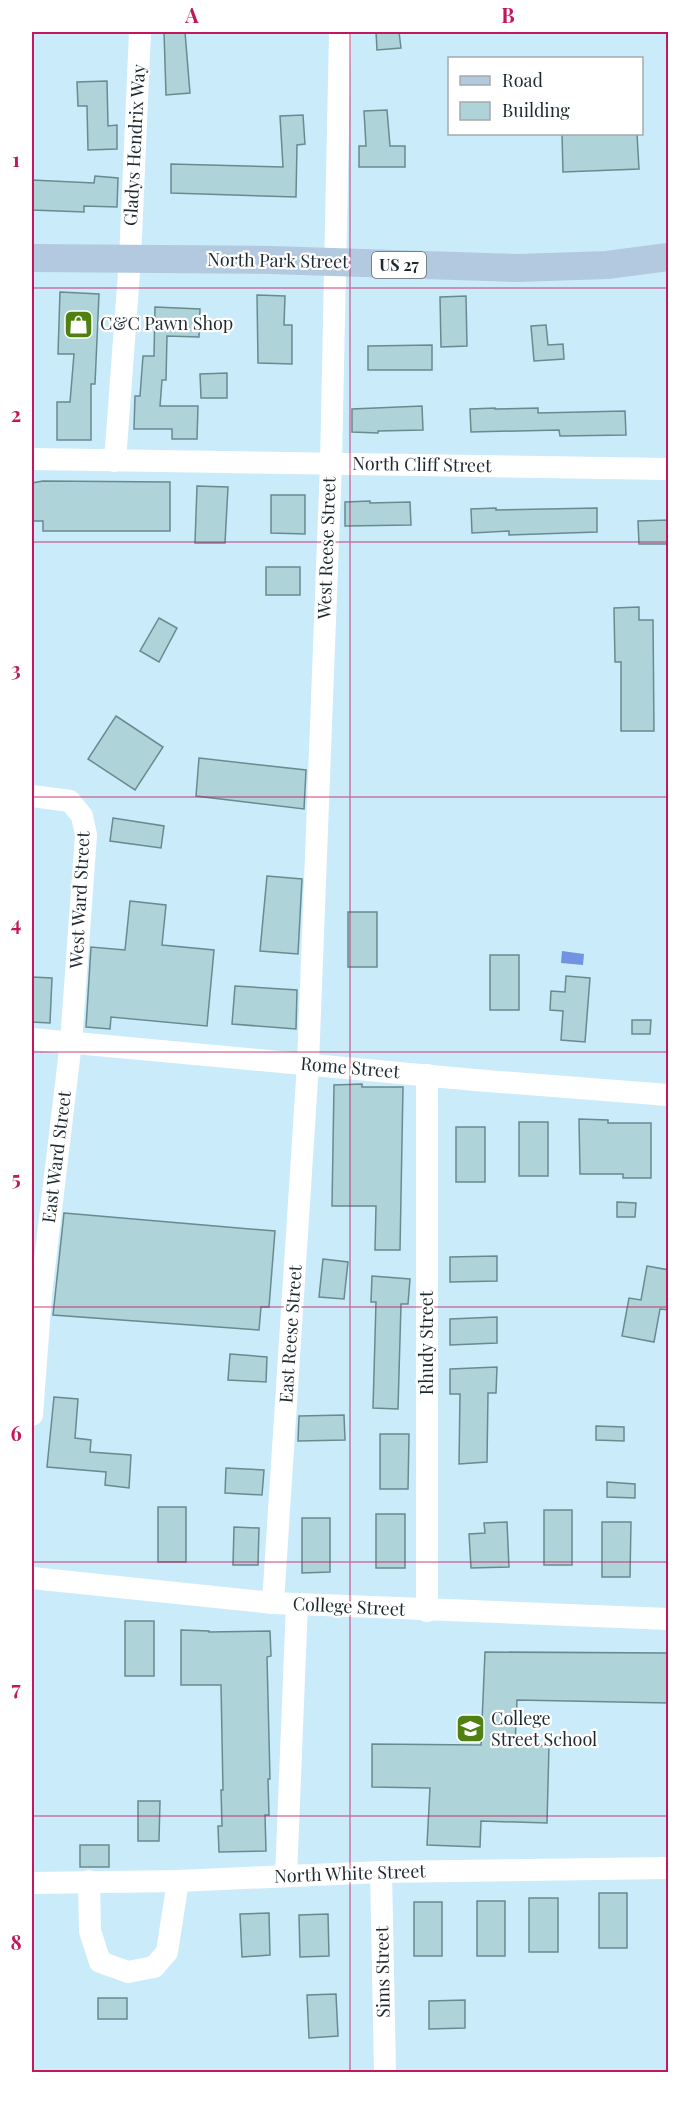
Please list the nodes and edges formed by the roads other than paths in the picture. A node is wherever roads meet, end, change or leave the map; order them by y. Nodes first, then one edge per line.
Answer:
1 (140, 32) edge
2 (340, 32) edge
3 (669, 257) edge
4 (32, 258) edge
5 (130, 259) junction
6 (335, 263) junction
7 (32, 459) edge
8 (115, 461) junction
9 (331, 464) junction
10 (669, 469) edge
11 (32, 796) edge
12 (32, 1039) edge
13 (71, 1042) junction
14 (308, 1064) junction
15 (427, 1075) junction
16 (669, 1095) edge
17 (36, 1294) edge
18 (32, 1415) edge
19 (32, 1578) edge
20 (273, 1603) junction
21 (297, 1604) junction
22 (427, 1611) junction
23 (669, 1619) edge
24 (669, 1868) edge
25 (381, 1872) junction
26 (286, 1876) junction
27 (89, 1881) junction
28 (178, 1881) junction
29 (32, 1883) edge
30 (385, 2073) edge

1 - 5 street, Gladys Hendrix Way
2 - 6 street, West Reese Street
3 - 6 main road, North Park Street / US 27
4 - 5 main road, North Park Street / US 27
5 - 6 main road, North Park Street / US 27
5 - 8 street, Gladys Hendrix Way
6 - 9 street, West Reese Street
7 - 8 street, North Cliff Street
8 - 9 street, North Cliff Street
9 - 10 street, North Cliff Street
9 - 14 street, West Reese Street
11 - 13 street, West Ward Street
12 - 13 street, Rome Street
13 - 14 street, Rome Street
13 - 17 street, East Ward Street
14 - 15 street, Rome Street
14 - 20 street, East Reese Street
15 - 16 street, Rome Street
15 - 22 street, Rhudy Street
17 - 18 street, East Ward Street
19 - 20 street, College Street
20 - 21 street, College Street
21 - 22 street, College Street
21 - 26 street
22 - 23 street, College Street
24 - 25 street, North White Street
25 - 26 street, North White Street
25 - 30 street, Sims Street
26 - 28 street, North White Street
27 - 28 street, North White Street
27 - 28 street
27 - 29 street, North White Street

